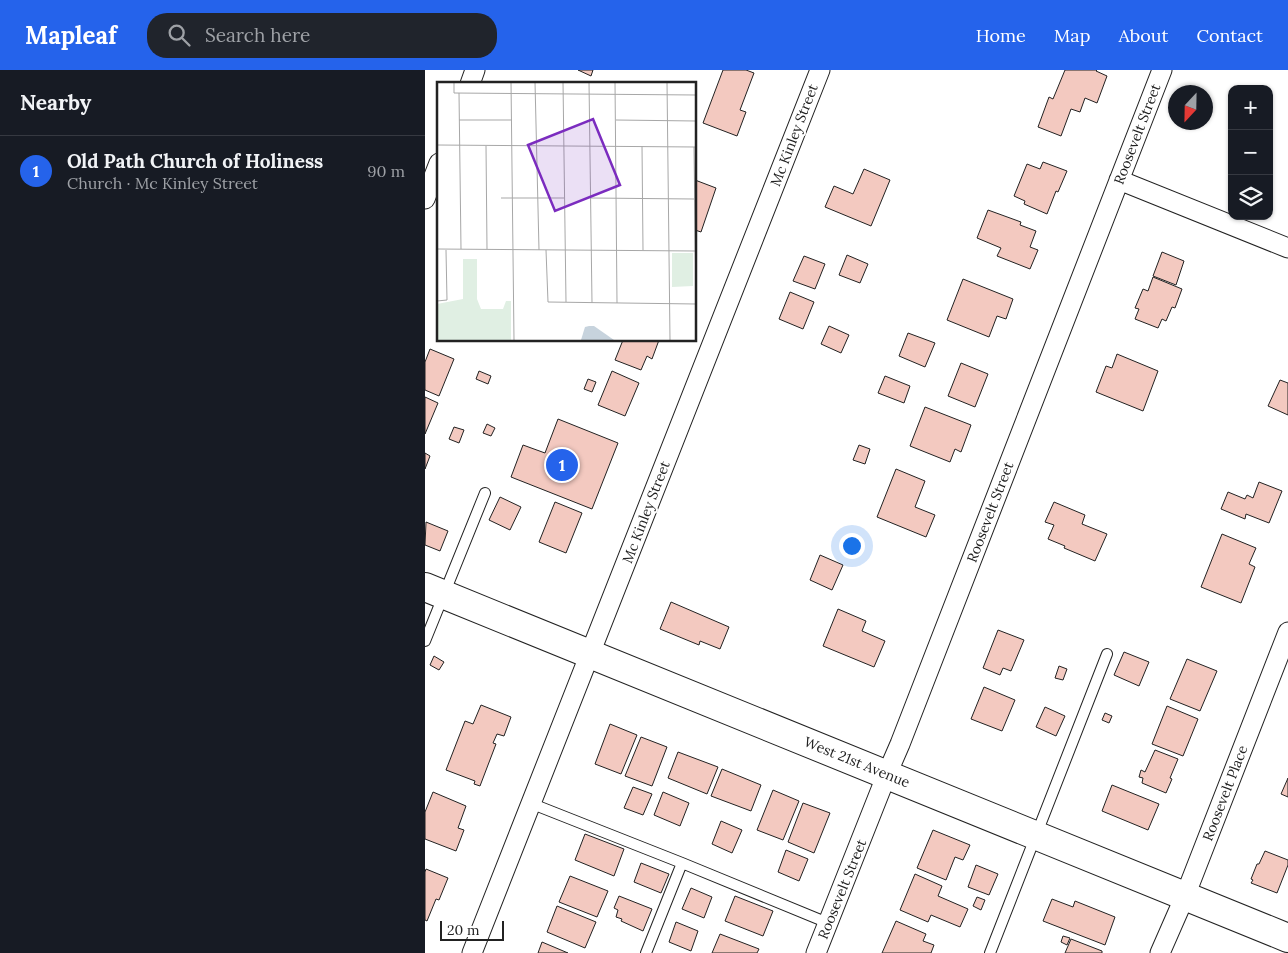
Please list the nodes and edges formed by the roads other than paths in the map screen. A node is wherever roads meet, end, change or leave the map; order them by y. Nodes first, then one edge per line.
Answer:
1 (475, 70) edge
2 (820, 70) edge
3 (1162, 70) edge
4 (471, 82) edge
5 (437, 168) edge
6 (1119, 180) junction
7 (425, 199) edge
8 (1288, 248) edge
9 (485, 493) dead end
10 (434, 590) edge
11 (1288, 632) edge
12 (425, 640) edge
13 (590, 654) junction
14 (1107, 654) dead end
15 (887, 774) junction
16 (531, 803) junction
17 (1035, 835) junction
18 (682, 864) junction
19 (1185, 896) junction
20 (828, 924) junction
21 (1288, 938) edge
22 (472, 953) edge
23 (646, 953) edge
24 (816, 953) edge
25 (989, 953) edge
26 (1160, 953) edge

1 - 4 street
2 - 13 street, Mc Kinley Street
3 - 6 street, Roosevelt Street
5 - 7 street
6 - 8 street
6 - 15 street, Roosevelt Street
9 - 10 lane
10 - 12 lane
10 - 13 street, West 21st Avenue
11 - 19 street, Roosevelt Place
13 - 15 street, West 21st Avenue
13 - 16 street, Mc Kinley Street
14 - 17 lane
15 - 17 street, West 21st Avenue
15 - 20 street, Roosevelt Street
16 - 18 lane
16 - 22 street, Mc Kinley Street
17 - 19 street, West 21st Avenue
17 - 25 lane
18 - 20 lane
18 - 23 lane
19 - 21 street, West 21st Avenue
19 - 26 street, Roosevelt Place
20 - 24 street, Roosevelt Street

